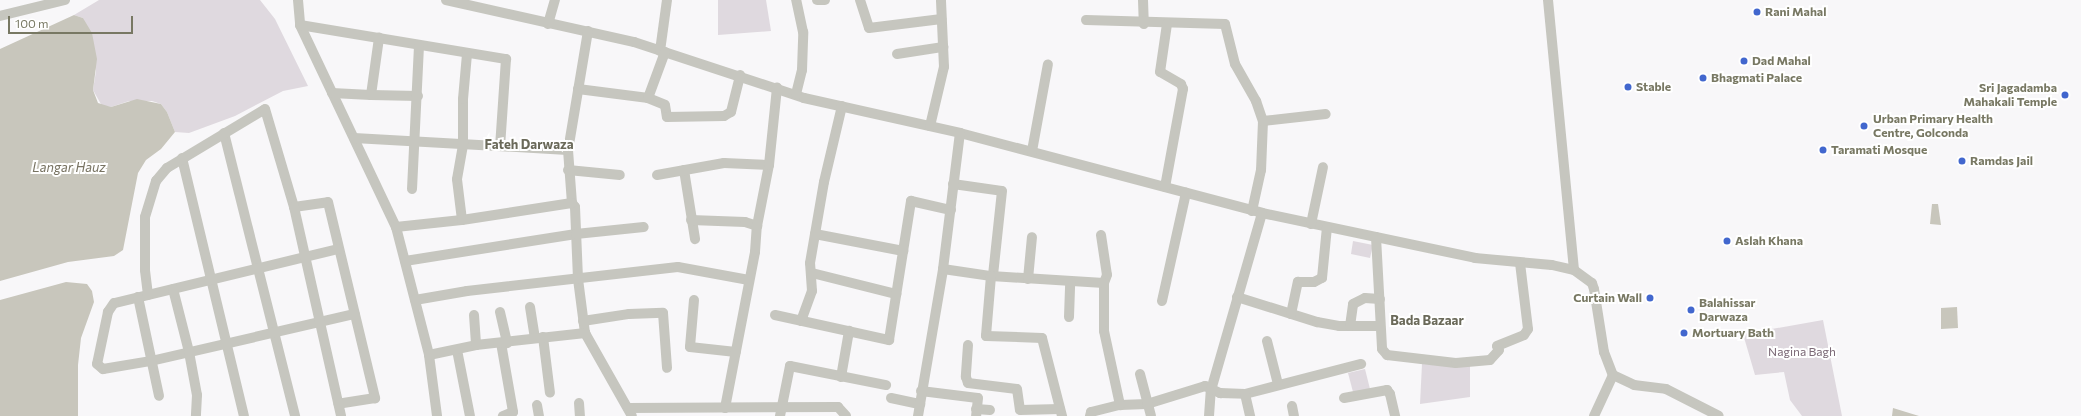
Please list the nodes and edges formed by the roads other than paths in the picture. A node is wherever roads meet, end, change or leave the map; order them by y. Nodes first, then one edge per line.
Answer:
1 (65, 0) edge
2 (298, 0) edge
3 (446, 0) edge
4 (555, 0) edge
5 (667, 0) edge
6 (796, 0) edge
7 (817, 0) edge
8 (825, 0) edge
9 (860, 0) edge
10 (941, 0) edge
11 (1143, 0) edge
12 (1548, 0) edge
13 (0, 16) edge
14 (940, 19) junction
15 (1086, 20) dead end
16 (548, 24) junction
17 (1144, 24) junction
18 (1167, 24) junction
19 (300, 26) junction
20 (588, 31) junction
21 (379, 38) junction
22 (419, 46) junction
23 (943, 47) junction
24 (663, 52) junction
25 (467, 54) junction
26 (897, 54) dead end
27 (1048, 64) dead end
28 (740, 75) junction
29 (777, 87) junction
30 (578, 89) junction
31 (332, 93) junction
32 (796, 94) junction
33 (371, 95) junction
34 (418, 96) junction
35 (648, 98) junction
36 (842, 106) junction
37 (1326, 114) dead end
38 (1263, 121) junction
39 (930, 126) junction
40 (960, 132) junction
41 (224, 133) junction
42 (354, 138) junction
43 (415, 141) junction
44 (463, 144) junction
45 (500, 146) junction
46 (568, 150) junction
47 (1032, 152) junction
48 (182, 158) junction
49 (769, 165) junction
50 (1323, 167) dead end
51 (568, 170) junction
52 (684, 170) junction
53 (620, 175) dead end
54 (658, 175) dead end
55 (953, 184) junction
56 (1165, 187) junction
57 (412, 189) dead end
58 (1186, 193) junction
59 (572, 203) junction
60 (294, 207) junction
61 (951, 210) junction
62 (1252, 211) junction
63 (1262, 213) junction
64 (462, 220) junction
65 (692, 220) junction
66 (1312, 224) junction
67 (756, 226) junction
68 (396, 227) junction
69 (644, 227) dead end
70 (1327, 227) junction
71 (576, 234) junction
72 (815, 234) junction
73 (1101, 235) dead end
74 (1032, 237) dead end
75 (1376, 237) junction
76 (695, 239) dead end
77 (338, 249) junction
78 (903, 251) junction
79 (305, 256) junction
80 (404, 261) junction
81 (1520, 263) junction
82 (258, 268) junction
83 (943, 268) junction
84 (1574, 270) junction
85 (812, 273) junction
86 (992, 276) junction
87 (212, 278) junction
88 (1028, 278) junction
89 (578, 279) junction
90 (749, 280) junction
91 (1070, 281) junction
92 (1104, 283) junction
93 (173, 289) junction
94 (896, 294) junction
95 (143, 296) junction
96 (1237, 297) junction
97 (1380, 299) junction
98 (415, 300) junction
99 (694, 300) dead end
100 (1162, 302) dead end
101 (530, 307) dead end
102 (500, 312) dead end
103 (355, 314) junction
104 (1291, 314) junction
105 (474, 315) dead end
106 (775, 315) dead end
107 (1070, 317) dead end
108 (583, 321) junction
109 (801, 321) junction
110 (319, 322) junction
111 (1350, 326) junction
112 (1380, 326) junction
113 (849, 331) junction
114 (274, 333) junction
115 (585, 333) junction
116 (539, 338) junction
117 (1267, 341) dead end
118 (504, 343) junction
119 (228, 344) junction
120 (476, 345) junction
121 (968, 345) dead end
122 (457, 350) junction
123 (189, 352) junction
124 (736, 352) junction
125 (429, 355) junction
126 (151, 361) junction
127 (1361, 364) dead end
128 (667, 368) dead end
129 (1140, 374) dead end
130 (1613, 375) junction
131 (841, 377) junction
132 (1278, 384) junction
133 (886, 385) dead end
134 (1211, 390) junction
135 (921, 391) junction
136 (550, 392) dead end
137 (1245, 394) junction
138 (159, 396) dead end
139 (891, 398) dead end
140 (1344, 398) dead end
141 (338, 404) junction
142 (579, 404) dead end
143 (920, 404) junction
144 (1147, 404) junction
145 (537, 405) dead end
146 (1120, 405) junction
147 (725, 408) junction
148 (990, 410) dead end
149 (780, 411) edge
150 (630, 412) edge
151 (714, 412) edge
152 (748, 412) edge
153 (815, 412) edge
154 (1061, 412) edge
155 (976, 413) edge
156 (196, 416) edge
157 (244, 416) edge
158 (295, 416) edge
159 (341, 416) edge
160 (437, 416) edge
161 (470, 416) edge
162 (503, 416) edge
163 (539, 416) edge
164 (580, 416) edge
165 (846, 416) edge
166 (918, 416) edge
167 (1090, 416) edge
168 (1151, 416) edge
169 (1209, 416) edge
170 (1250, 416) edge
171 (1395, 416) edge
172 (1594, 416) edge
173 (1720, 416) edge

1 - 13 street
2 - 19 street
3 - 16 street
4 - 16 street
5 - 24 street
6 - 32 street
7 - 8 street
9 - 14 street
10 - 14 street
11 - 17 street
12 - 84 street
14 - 23 street
15 - 17 street
16 - 20 street
17 - 18 street
18 - 38 street
18 - 56 street
19 - 21 street
19 - 31 street
20 - 24 street
20 - 30 street
21 - 22 street
21 - 33 street
22 - 25 street
22 - 34 street
23 - 26 street
23 - 39 street
24 - 28 street
24 - 35 street
25 - 44 street
25 - 45 street
27 - 47 street
28 - 29 street
28 - 35 street
29 - 32 street
29 - 49 street
30 - 35 street
30 - 46 street
31 - 33 street
31 - 42 street
32 - 36 street
33 - 34 street
34 - 43 street
36 - 39 street
36 - 72 street
37 - 38 street
38 - 62 street
39 - 40 street
40 - 47 street
40 - 55 street
41 - 48 street
41 - 60 street
41 - 82 street
42 - 43 street
42 - 68 street
43 - 44 street
43 - 57 street
44 - 45 street
44 - 64 street
45 - 46 street
46 - 51 street
47 - 56 street
48 - 87 street
48 - 95 street
49 - 52 street
49 - 67 street
50 - 66 street
51 - 53 street
51 - 59 street
52 - 54 street
52 - 65 street
55 - 61 street
55 - 86 street
56 - 58 street
58 - 62 street
58 - 100 street
59 - 64 street
59 - 71 street
60 - 77 street
60 - 79 street
61 - 78 street
61 - 83 street
62 - 63 street
63 - 66 street
63 - 96 street
64 - 68 street
65 - 67 street
65 - 76 street
66 - 70 street
67 - 90 street
68 - 80 street
69 - 71 street
70 - 75 street
70 - 104 street
71 - 80 street
71 - 89 street
72 - 78 street
72 - 85 street
73 - 92 street
74 - 88 street
75 - 81 street
75 - 97 street
77 - 79 street
77 - 103 street
78 - 94 street
79 - 82 street
79 - 110 street
80 - 98 street
81 - 84 street
81 - 112 street
82 - 87 street
82 - 114 street
83 - 86 street
83 - 135 street
84 - 130 street
85 - 94 street
85 - 109 street
86 - 88 street
86 - 154 street
87 - 93 street
87 - 119 street
88 - 91 street
89 - 90 street
89 - 98 street
89 - 108 street
90 - 124 street
91 - 92 street
91 - 107 street
92 - 146 street
93 - 95 street
93 - 123 street
94 - 113 street
95 - 126 street
95 - 126 street
96 - 104 street
96 - 134 street
97 - 111 street
97 - 112 street
98 - 125 street
99 - 124 street
101 - 116 street
102 - 118 street
103 - 110 street
103 - 141 street
104 - 111 street
105 - 120 street
106 - 109 street
108 - 115 street
108 - 128 street
109 - 113 street
110 - 114 street
110 - 141 street
111 - 112 street
113 - 131 street
114 - 119 street
114 - 158 street
115 - 116 street
115 - 150 street
116 - 118 street
116 - 136 street
117 - 132 street
118 - 120 street
118 - 162 street
119 - 123 street
119 - 157 street
120 - 122 street
121 - 154 street
122 - 125 street
122 - 161 street
123 - 126 street
123 - 156 street
124 - 147 street
125 - 160 street
126 - 138 street
127 - 132 street
129 - 144 street
130 - 172 street
130 - 173 street
131 - 133 street
131 - 149 street
132 - 137 street
134 - 137 street
134 - 144 street
134 - 169 street
135 - 143 street
135 - 155 street
137 - 170 street
139 - 143 street
140 - 171 street
141 - 159 street
142 - 164 street
143 - 166 street
144 - 146 street
144 - 168 street
145 - 163 street
146 - 167 street
147 - 151 street
147 - 152 street
148 - 155 street
149 - 152 street
149 - 153 street
150 - 151 street
153 - 165 street

